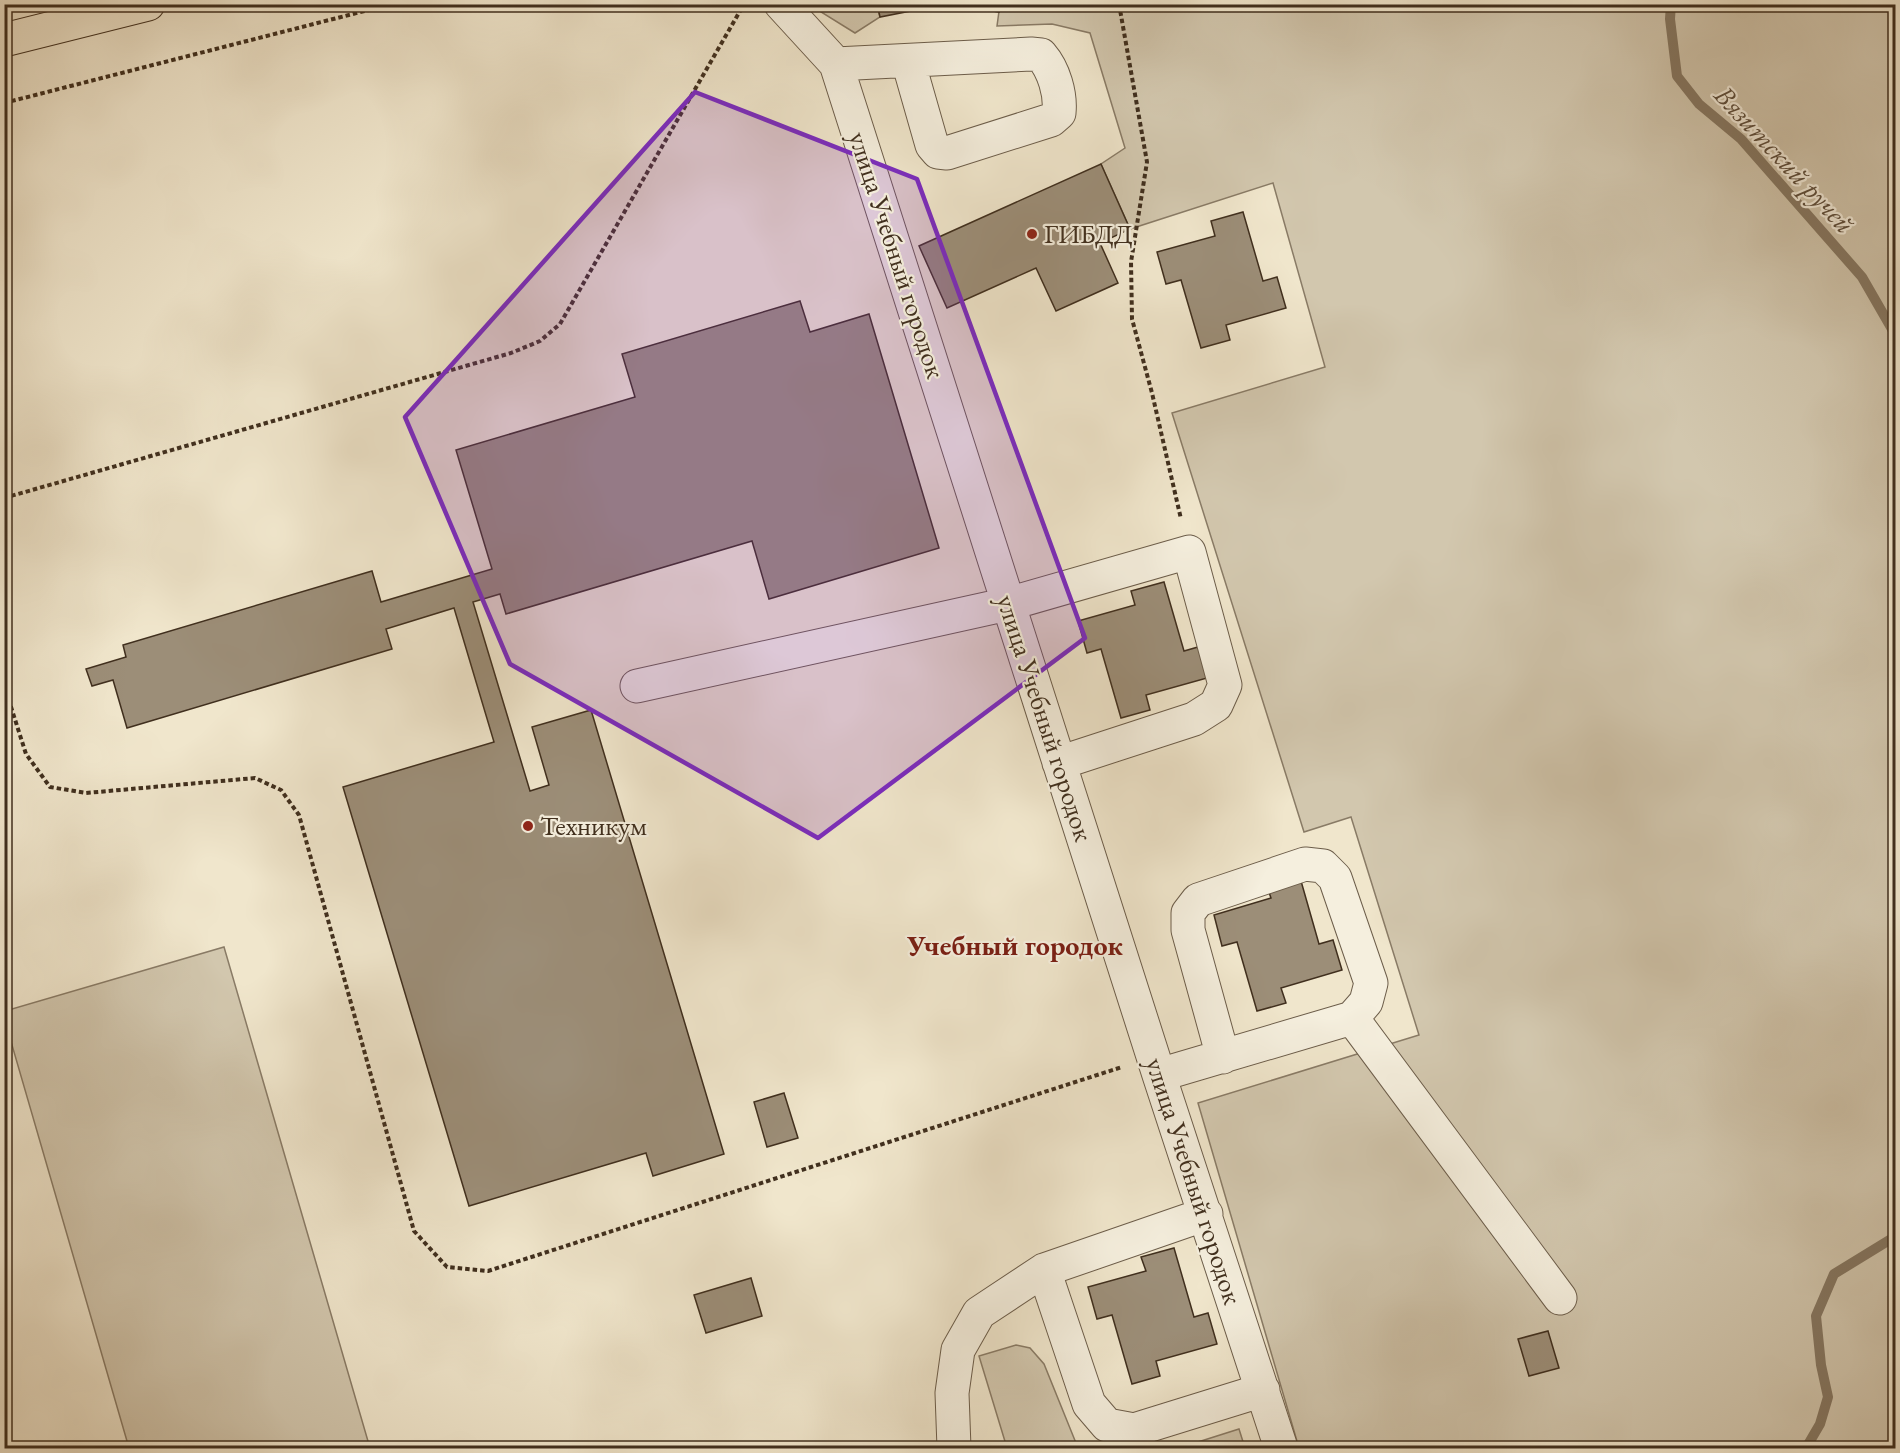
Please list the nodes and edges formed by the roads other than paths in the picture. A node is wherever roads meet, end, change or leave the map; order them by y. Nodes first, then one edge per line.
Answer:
1 (148, 4) edge
2 (781, 4) edge
3 (4, 40) edge
4 (908, 61) junction
5 (836, 64) junction
6 (1008, 604) junction
7 (637, 686) dead end
8 (1059, 763) junction
9 (1352, 1018) junction
10 (1223, 1057) junction
11 (1156, 1066) junction
12 (1206, 1214) junction
13 (1044, 1270) junction
14 (1560, 1298) dead end
15 (1263, 1390) junction
16 (954, 1449) edge
17 (1281, 1449) edge

1 - 3 main road
2 - 5 lane, улица Учебный городок
4 - 4 lane
4 - 5 lane
5 - 6 lane, улица Учебный городок
6 - 7 lane
6 - 8 lane, улица Учебный городок
6 - 8 lane
8 - 11 lane, улица Учебный городок
9 - 10 lane
9 - 10 lane
9 - 14 lane
10 - 11 lane
11 - 12 lane, улица Учебный городок
12 - 13 lane
12 - 15 lane, улица Учебный городок
13 - 15 lane
13 - 16 lane
15 - 17 lane, улица Учебный городок

